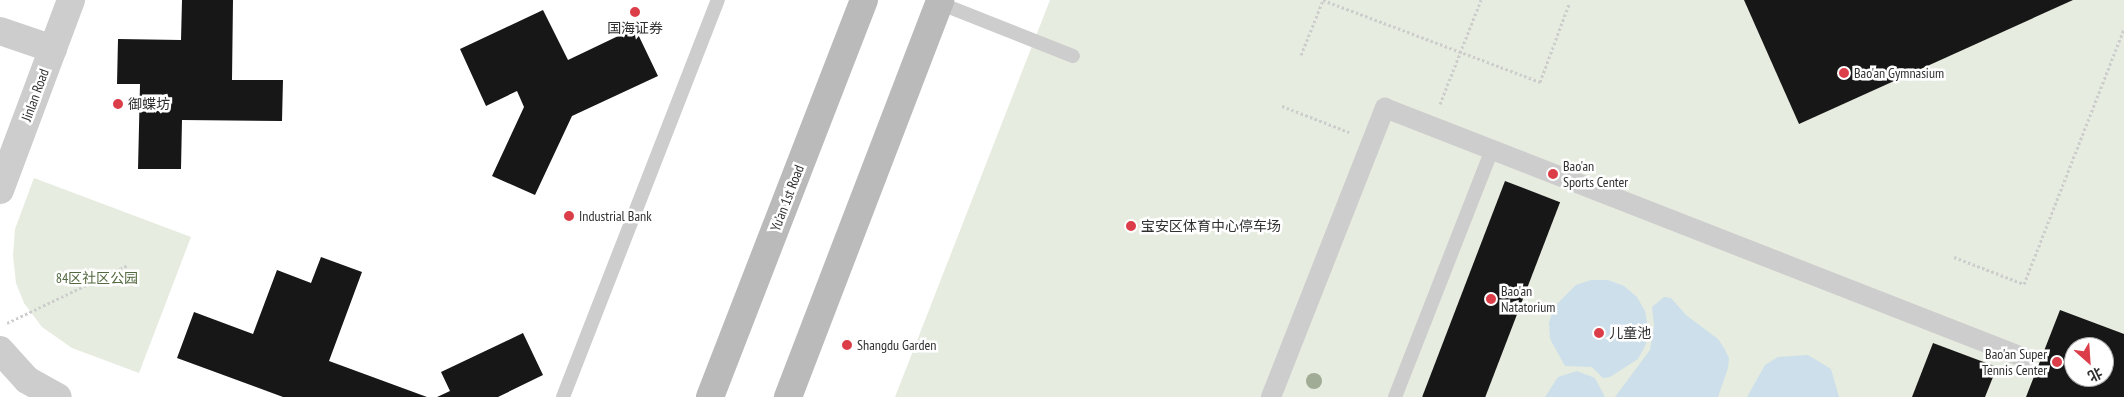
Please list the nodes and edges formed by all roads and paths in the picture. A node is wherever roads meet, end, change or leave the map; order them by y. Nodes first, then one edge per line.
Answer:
1 (72, 0) edge
2 (718, 0) edge
3 (864, 0) edge
4 (1481, 0) edge
5 (940, 1) edge
6 (1569, 4) dead end
7 (2124, 29) edge
8 (0, 31) edge
9 (53, 49) junction
10 (1460, 52) junction
11 (1301, 55) dead end
12 (1073, 56) dead end
13 (1282, 106) dead end
14 (1432, 126) junction
15 (1373, 140) junction
16 (1492, 149) junction
17 (0, 190) edge
18 (1954, 257) dead end
19 (128, 266) dead end
20 (0, 326) edge
21 (0, 350) edge
22 (2025, 358) dead end
23 (58, 397) edge
24 (563, 397) edge
25 (710, 397) edge
26 (788, 397) edge
27 (1272, 397) edge
28 (1395, 397) edge

1 - 9 street, Jinlan Road
2 - 24 lane
3 - 25 main road, Yu’an 1st Road
4 - 10 path
5 - 12 lane
5 - 26 main road
6 - 10 path
7 - 18 path
8 - 9 street
9 - 17 street, Jinlan Road
10 - 11 path
10 - 14 path
13 - 15 path
14 - 15 street
14 - 16 street
15 - 27 street
16 - 22 street
16 - 28 lane
19 - 20 path
21 - 23 street

